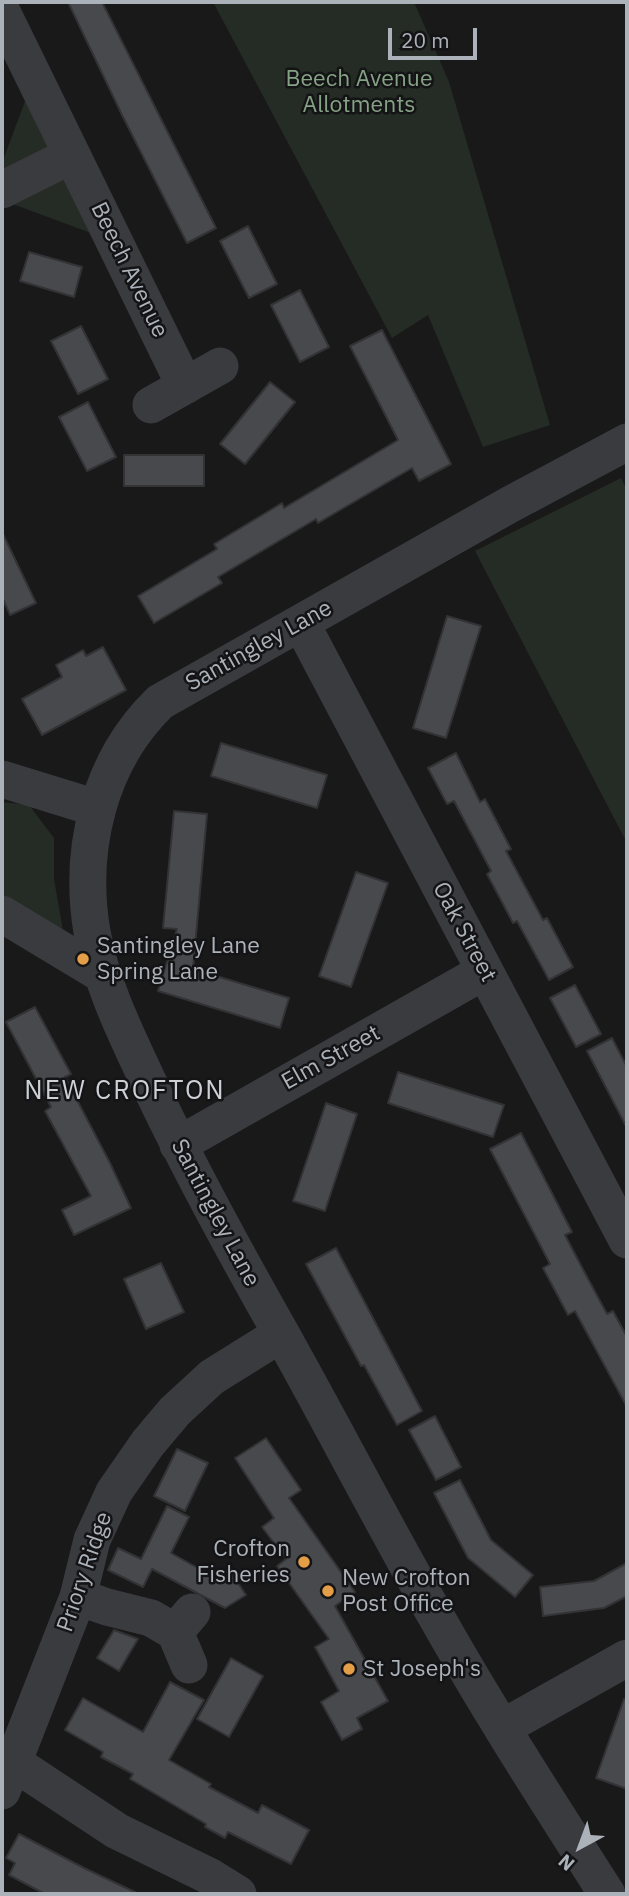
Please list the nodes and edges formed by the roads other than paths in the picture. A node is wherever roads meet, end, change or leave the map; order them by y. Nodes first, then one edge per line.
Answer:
1 (2, 12) edge
2 (72, 155) junction
3 (2, 190) edge
4 (220, 366) dead end
5 (185, 386) junction
6 (151, 405) dead end
7 (627, 442) edge
8 (302, 623) junction
9 (2, 779) edge
10 (96, 807) junction
11 (2, 914) edge
12 (485, 971) junction
13 (103, 975) junction
14 (178, 1145) junction
15 (627, 1240) edge
16 (281, 1334) junction
17 (78, 1597) junction
18 (627, 1658) edge
19 (189, 1665) dead end
20 (502, 1728) junction
21 (6, 1770) edge
22 (238, 1894) edge
23 (607, 1894) edge

1 - 2 street, Beech Avenue
2 - 3 street
2 - 5 street, Beech Avenue
4 - 5 street
5 - 6 street
7 - 8 street, Santingley Lane
8 - 10 street, Santingley Lane
8 - 12 street, Oak Street
9 - 10 street
10 - 13 street, Santingley Lane
11 - 13 street
12 - 14 street, Elm Street
12 - 15 street, Oak Street
13 - 14 street, Santingley Lane
14 - 16 street, Santingley Lane
16 - 17 street, Priory Ridge
16 - 20 street, Santingley Lane
17 - 19 street
17 - 21 street, Priory Ridge
18 - 20 street
20 - 23 street, Santingley Lane
21 - 22 street

